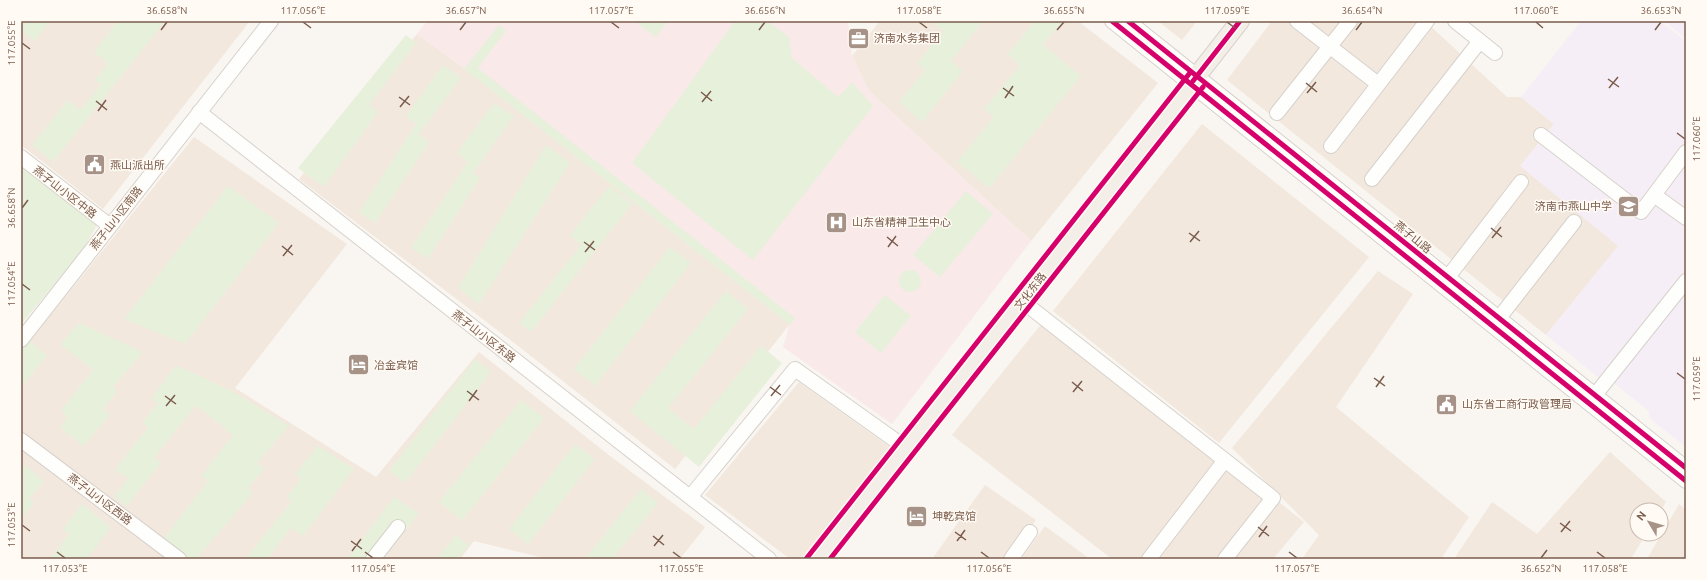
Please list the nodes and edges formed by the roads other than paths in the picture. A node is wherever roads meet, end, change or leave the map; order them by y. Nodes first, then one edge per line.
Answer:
1 (271, 21) edge
2 (1112, 21) edge
3 (1128, 21) edge
4 (1240, 21) edge
5 (1297, 21) edge
6 (1350, 21) edge
7 (1427, 21) edge
8 (1455, 21) edge
9 (1480, 41) junction
10 (1329, 47) junction
11 (1495, 52) dead end
12 (1194, 80) junction
13 (1378, 84) junction
14 (199, 112) junction
15 (1277, 113) dead end
16 (1541, 135) dead end
17 (1331, 146) dead end
18 (1686, 152) edge
19 (21, 157) edge
20 (1372, 179) dead end
21 (1521, 182) dead end
22 (1654, 195) junction
23 (1686, 218) edge
24 (1574, 222) dead end
25 (110, 226) junction
26 (1448, 277) junction
27 (1686, 281) edge
28 (1022, 301) junction
29 (1499, 318) junction
30 (21, 340) edge
31 (1595, 395) junction
32 (21, 440) edge
33 (906, 448) junction
34 (1225, 460) junction
35 (1686, 468) edge
36 (1686, 481) edge
37 (690, 497) junction
38 (398, 526) dead end
39 (1030, 532) dead end
40 (179, 559) edge
41 (373, 559) edge
42 (769, 559) edge
43 (818, 559) edge
44 (1011, 559) edge
45 (1149, 559) edge
46 (1225, 559) edge

1 - 14 street, 燕子山小区南路
2 - 12 street, 燕子山路
3 - 12 street, 燕子山路
4 - 12 main road, 文化东路
5 - 10 street
6 - 10 street
7 - 13 street
8 - 9 street
9 - 11 street
9 - 20 street
10 - 13 street
10 - 15 street
12 - 26 street, 燕子山路
12 - 28 main road, 文化东路
12 - 36 street, 燕子山路
13 - 17 street
14 - 25 street, 燕子山小区南路
14 - 37 street, 燕子山小区东路
16 - 22 street
18 - 22 street
19 - 25 street, 燕子山小区中路
21 - 26 street
22 - 23 street
24 - 29 street
25 - 30 street, 燕子山小区南路
26 - 29 street, 燕子山路
27 - 31 street
28 - 33 main road, 文化东路
28 - 34 street
29 - 31 street, 燕子山路
31 - 35 street, 燕子山路
32 - 40 street, 燕子山小区西路
33 - 37 street
33 - 43 main road, 文化东路
34 - 45 street
34 - 46 street
37 - 42 street, 燕子山小区东路
38 - 41 street
39 - 44 street

